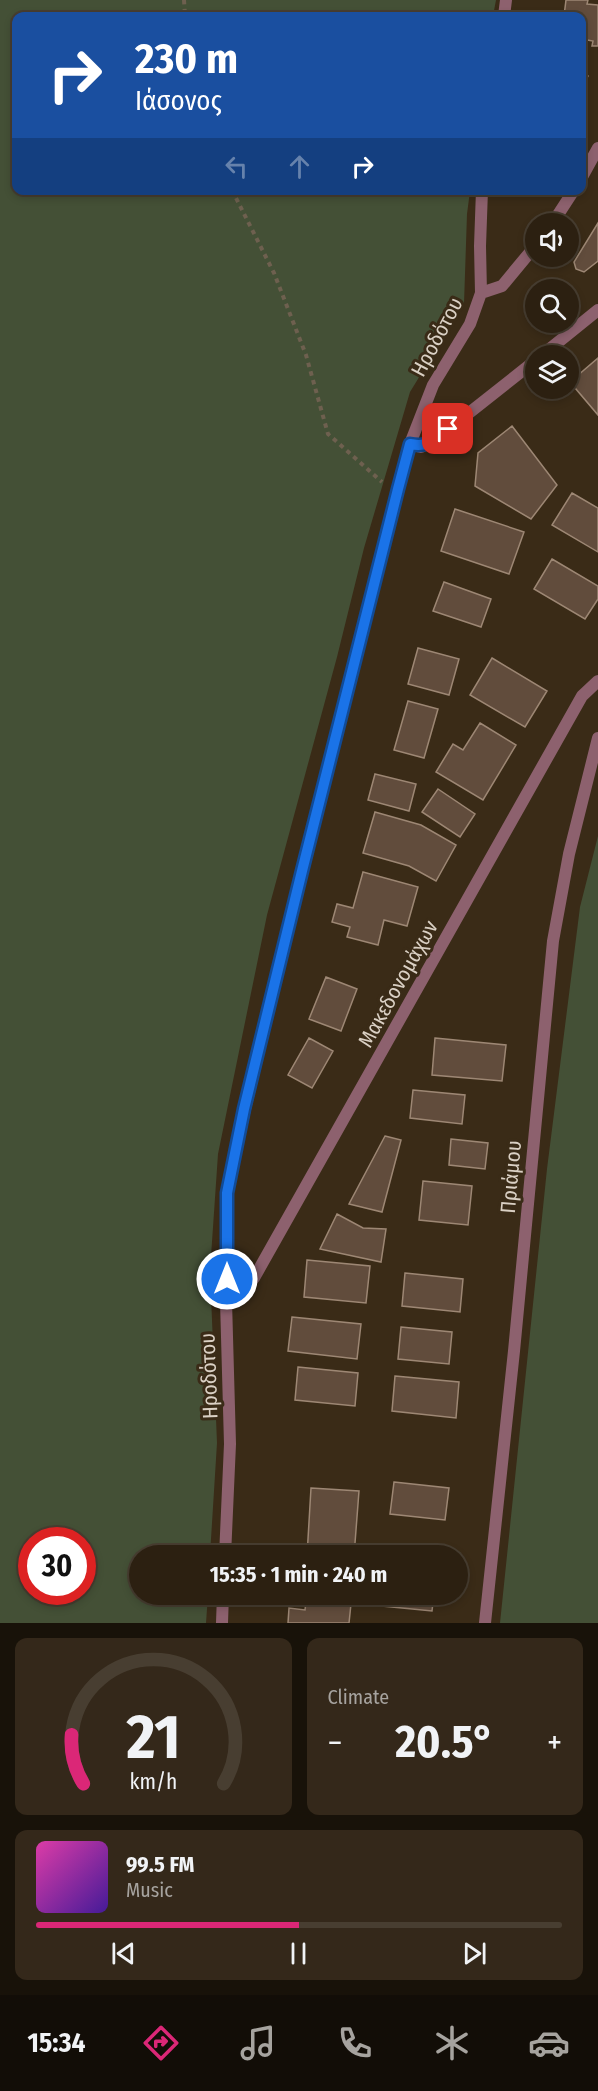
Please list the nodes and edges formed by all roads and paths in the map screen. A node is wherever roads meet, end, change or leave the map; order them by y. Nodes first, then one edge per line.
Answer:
1 (598, 148) edge
2 (586, 170) edge
3 (235, 195) edge
4 (482, 195) edge
5 (571, 195) edge
6 (559, 213) edge
7 (525, 258) edge
8 (481, 293) junction
9 (598, 310) edge
10 (555, 345) edge
11 (525, 369) edge
12 (410, 444) junction
13 (398, 489) junction
14 (598, 681) edge
15 (598, 738) edge
16 (226, 1301) junction
17 (225, 1545) edge
18 (223, 1605) edge
19 (222, 1623) edge
20 (485, 1623) edge

1 - 2 street
3 - 13 path
4 - 8 street, Ηροδότου
5 - 6 street
7 - 8 street
8 - 12 street, Ηροδότου
9 - 10 street
11 - 12 street
12 - 13 street, Ηροδότου
13 - 16 street, Ηροδότου
14 - 16 street, Μακεδονομάχων
15 - 20 street, Πριάμου
16 - 17 street, Ηροδότου
18 - 19 street

